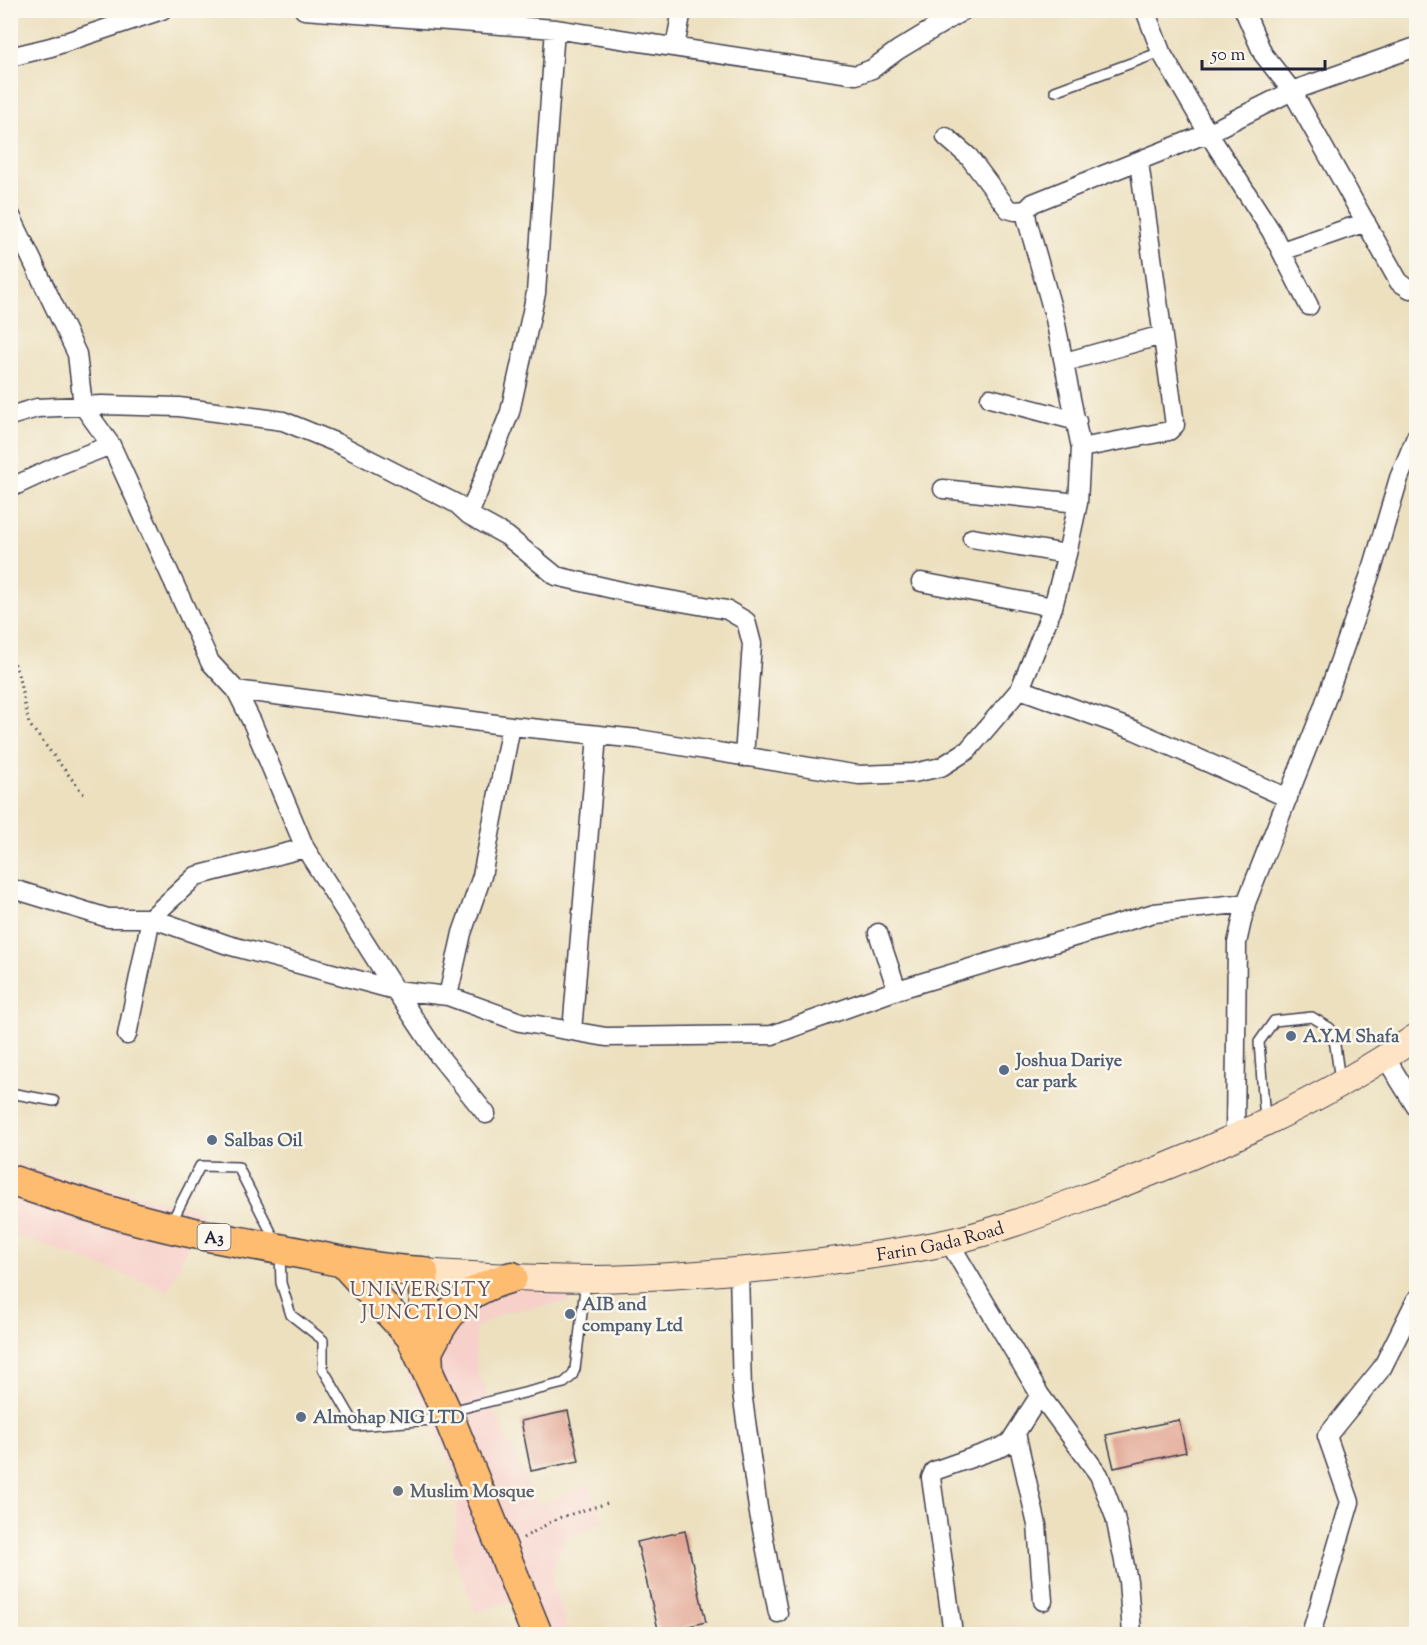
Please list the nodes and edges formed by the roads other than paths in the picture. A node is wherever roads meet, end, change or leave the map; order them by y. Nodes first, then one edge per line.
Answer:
1 (162, 10) edge
2 (304, 10) edge
3 (682, 10) edge
4 (964, 10) edge
5 (1145, 10) edge
6 (1244, 10) edge
7 (521, 19) edge
8 (555, 29) junction
9 (675, 47) junction
10 (1416, 47) edge
11 (1161, 52) junction
12 (10, 57) edge
13 (1055, 91) dead end
14 (1292, 91) junction
15 (1208, 133) junction
16 (946, 137) dead end
17 (1139, 162) junction
18 (1026, 210) junction
19 (10, 214) edge
20 (1366, 222) junction
21 (1282, 251) junction
22 (1416, 287) edge
23 (1309, 306) dead end
24 (1162, 335) junction
25 (1065, 362) junction
26 (990, 398) dead end
27 (84, 406) junction
28 (10, 416) edge
29 (1077, 421) junction
30 (1416, 437) edge
31 (111, 445) junction
32 (1081, 448) junction
33 (1408, 480) edge
34 (10, 488) edge
35 (943, 489) dead end
36 (1078, 503) junction
37 (469, 514) junction
38 (972, 538) dead end
39 (1067, 554) junction
40 (921, 582) dead end
41 (1053, 607) junction
42 (1020, 689) junction
43 (236, 690) junction
44 (511, 726) junction
45 (597, 736) junction
46 (744, 758) junction
47 (1288, 798) junction
48 (305, 848) junction
49 (10, 888) edge
50 (1246, 903) junction
51 (152, 918) junction
52 (878, 933) dead end
53 (395, 990) junction
54 (897, 990) junction
55 (448, 996) junction
56 (572, 1031) junction
57 (127, 1035) dead end
58 (1416, 1037) edge
59 (1385, 1057) junction
60 (1340, 1083) junction
61 (10, 1093) edge
62 (54, 1101) dead end
63 (1416, 1107) edge
64 (486, 1114) dead end
65 (1266, 1122) junction
66 (1235, 1136) junction
67 (10, 1180) edge
68 (169, 1228) junction
69 (950, 1242) junction
70 (279, 1249) junction
71 (344, 1263) junction
72 (739, 1270) junction
73 (413, 1272) junction
74 (512, 1277) junction
75 (586, 1278) junction
76 (1416, 1300) edge
77 (422, 1352) junction
78 (1040, 1395) junction
79 (448, 1415) junction
80 (1016, 1433) junction
81 (1043, 1601) dead end
82 (778, 1613) dead end
83 (537, 1635) edge
84 (951, 1635) edge
85 (1132, 1635) edge
86 (1311, 1635) edge

1 - 12 street
2 - 7 street
3 - 9 street
4 - 9 street
5 - 11 street
6 - 14 street
7 - 8 street
8 - 9 street
8 - 37 street
10 - 14 street
11 - 13 lane
11 - 15 street
14 - 15 street
14 - 20 street
15 - 17 street
15 - 21 street
16 - 18 street
17 - 18 street
17 - 24 street
18 - 25 street
19 - 27 street
20 - 21 street
20 - 22 street
21 - 23 street
24 - 25 street
24 - 32 street
25 - 29 street
26 - 29 street
27 - 28 street
27 - 31 street
27 - 37 street
29 - 32 street
30 - 33 street
31 - 34 street
31 - 43 street
32 - 36 street
33 - 47 street
35 - 36 street
36 - 39 street
37 - 46 street
38 - 39 street
39 - 41 street
40 - 41 street
41 - 42 street
42 - 46 street
42 - 47 street
43 - 44 street
43 - 48 street
44 - 45 street
44 - 55 street
45 - 46 street
45 - 56 street
47 - 50 street
48 - 51 street
48 - 53 street
49 - 51 street
50 - 54 street
50 - 66 street
51 - 53 street
51 - 57 street
52 - 54 street
53 - 55 street
53 - 64 street
54 - 56 street
55 - 56 street
58 - 59 main road, Farin Gada Road
59 - 60 main road, Farin Gada Road
59 - 63 street
60 - 65 main road, Farin Gada Road
60 - 65 lane
61 - 62 lane
65 - 66 main road, Farin Gada Road
66 - 69 main road, Farin Gada Road
67 - 68 highway, A3
68 - 70 highway, A3
68 - 70 lane
69 - 72 main road, Farin Gada Road
69 - 78 street
70 - 71 highway, A3
70 - 79 lane
71 - 73 highway, A3
71 - 77 highway
72 - 75 main road, Farin Gada Road
72 - 82 street
73 - 74 main road, Farin Gada Road
73 - 77 highway
74 - 75 main road, Farin Gada Road
74 - 77 highway
75 - 79 lane
76 - 86 street
77 - 79 highway
78 - 80 street
78 - 85 street
79 - 83 highway
80 - 81 street
80 - 84 street

